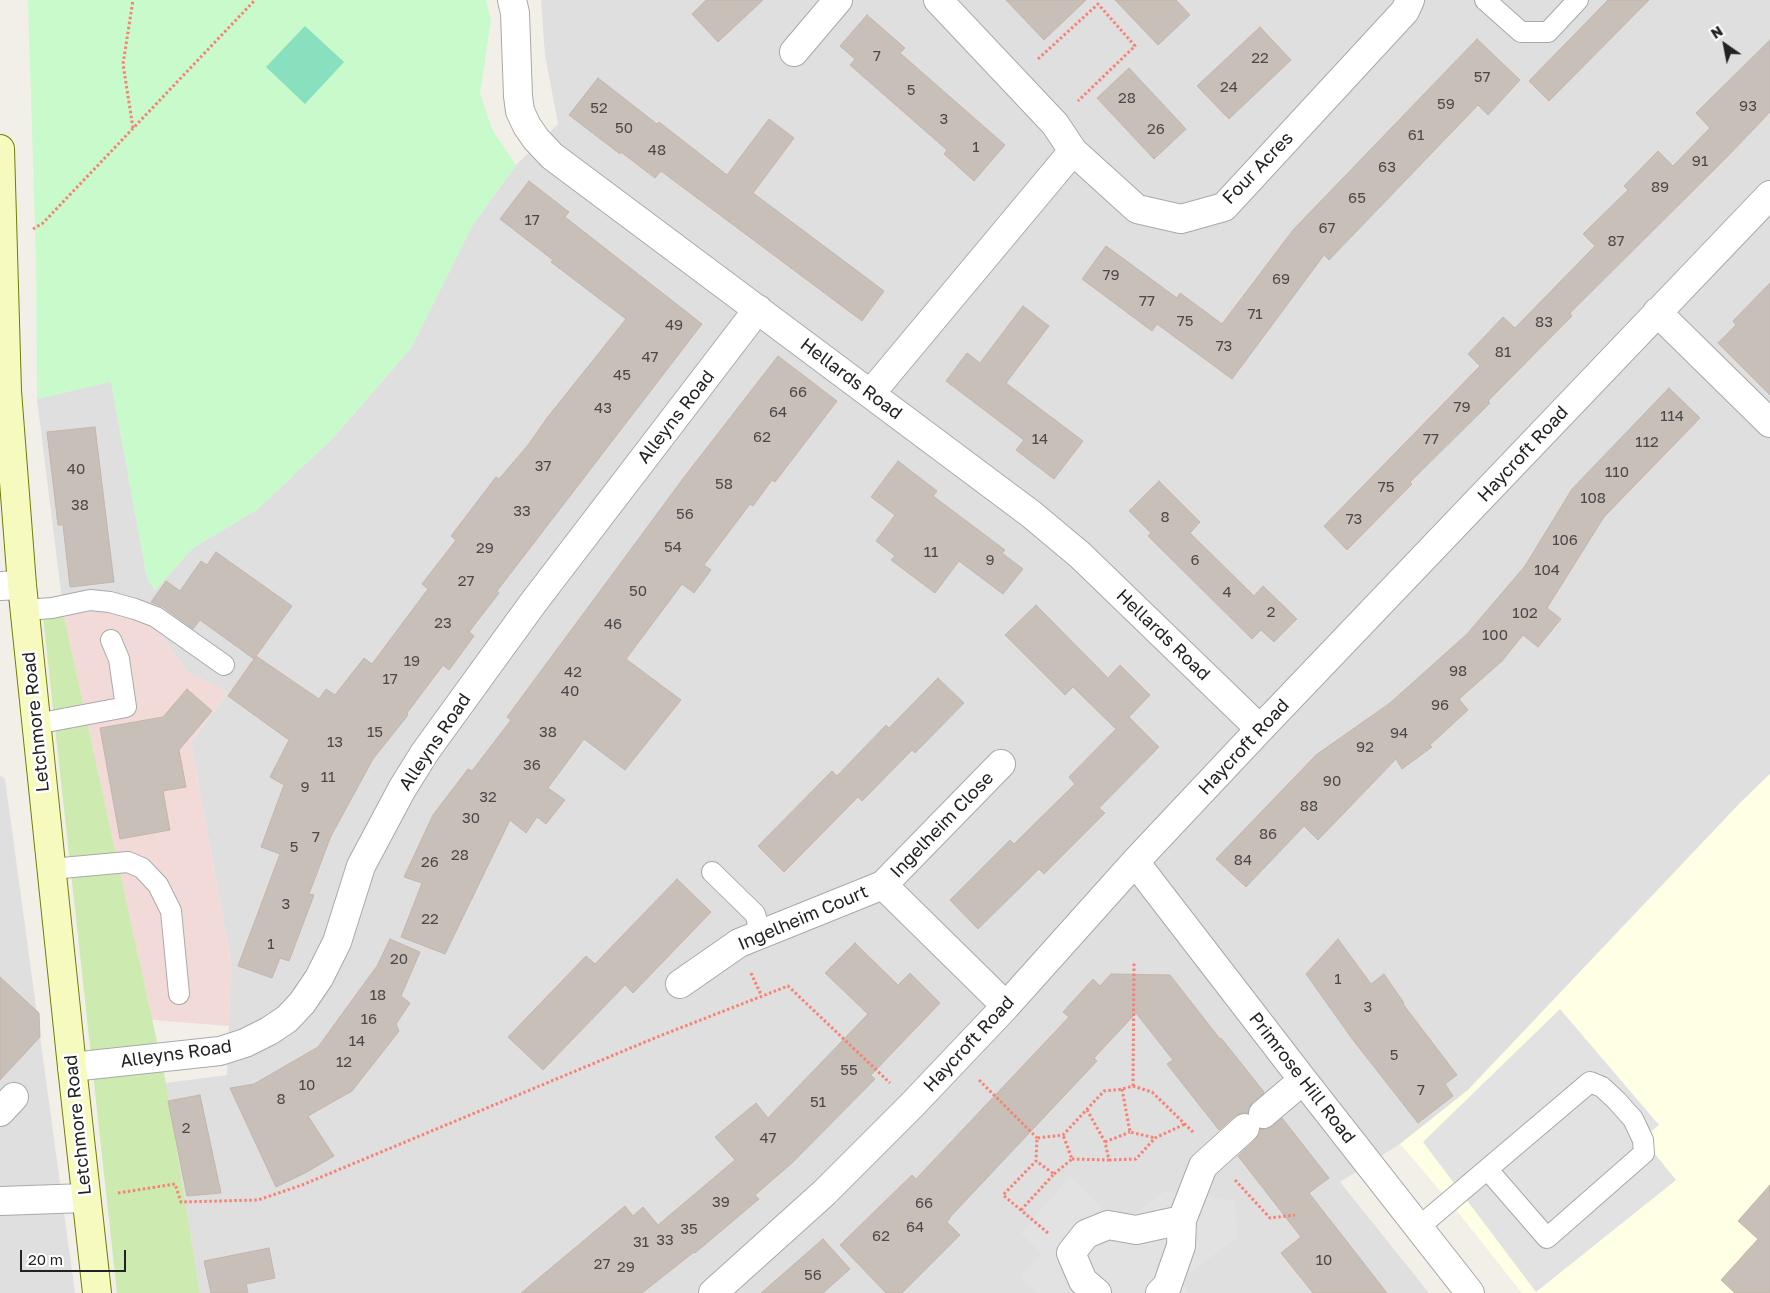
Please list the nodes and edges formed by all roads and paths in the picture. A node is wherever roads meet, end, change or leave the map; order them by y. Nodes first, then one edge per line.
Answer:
1 (133, 0) edge
2 (255, 0) edge
3 (512, 0) edge
4 (838, 0) edge
5 (938, 0) edge
6 (1410, 0) edge
7 (1485, 0) edge
8 (1578, 0) edge
9 (794, 52) dead end
10 (1014, 82) junction
11 (1055, 124) junction
12 (133, 128) junction
13 (0, 149) edge
14 (1073, 151) junction
15 (1770, 195) edge
16 (3, 248) junction
17 (758, 310) junction
18 (1657, 312) junction
19 (871, 393) junction
20 (1770, 423) edge
21 (15, 594) edge
22 (112, 640) dead end
23 (224, 665) dead end
24 (36, 724) junction
25 (1260, 729) junction
26 (1001, 764) dead end
27 (1135, 862) junction
28 (51, 869) junction
29 (712, 872) dead end
30 (883, 885) junction
31 (761, 934) junction
32 (1134, 963) dead end
33 (680, 984) dead end
34 (179, 994) dead end
35 (1006, 1006) junction
36 (957, 1058) junction
37 (72, 1067) junction
38 (1303, 1080) junction
39 (1133, 1086) junction
40 (1122, 1089) junction
41 (913, 1104) junction
42 (1087, 1110) junction
43 (1185, 1124) junction
44 (1130, 1132) junction
45 (1063, 1135) junction
46 (1037, 1138) junction
47 (1155, 1138) junction
48 (1105, 1142) junction
49 (1214, 1156) junction
50 (1072, 1159) junction
51 (1109, 1160) junction
52 (1036, 1161) junction
53 (1488, 1170) junction
54 (1054, 1174) junction
55 (86, 1198) junction
56 (0, 1201) edge
57 (1021, 1210) junction
58 (1294, 1215) dead end
59 (1182, 1220) junction
60 (1419, 1227) junction
61 (1071, 1253) junction
62 (97, 1293) edge
63 (713, 1293) edge
64 (1097, 1293) edge
65 (1160, 1293) edge
66 (1470, 1293) edge

1 - 12 path
2 - 12 path
3 - 17 street, Hellards Road
4 - 9 street
5 - 10 street, Four Acres
6 - 14 street, Four Acres
7 - 8 lane
10 - 11 street, Four Acres
10 - 11 path
11 - 14 street, Four Acres
12 - 16 path
13 - 16 street, Letchmore Road
14 - 19 street
15 - 18 street, Haycroft Road
16 - 21 street, Letchmore Road
17 - 19 street, Hellards Road
17 - 37 street, Alleyns Road
18 - 20 street
18 - 25 street, Haycroft Road
19 - 25 street, Hellards Road
21 - 23 lane
21 - 24 street, Letchmore Road
22 - 24 lane
24 - 28 street, Letchmore Road
25 - 27 street, Haycroft Road
26 - 30 street, Ingelheim Close
27 - 35 street, Haycroft Road
27 - 38 street, Primrose Hill Road
28 - 34 lane
28 - 37 street, Letchmore Road
29 - 31 lane
30 - 31 street, Ingelheim Court
30 - 35 street, Ingelheim Court
31 - 33 street, Ingelheim Court
32 - 39 path
35 - 36 street, Haycroft Road
36 - 41 street, Haycroft Road
36 - 46 path
37 - 55 street, Letchmore Road
38 - 49 street
38 - 60 street, Primrose Hill Road
39 - 40 path
39 - 43 path
40 - 42 path
40 - 44 path
41 - 55 path
41 - 63 street, Haycroft Road
42 - 45 path
42 - 48 path
43 - 47 path
43 - 49 path
44 - 47 path
44 - 48 path
45 - 46 path
45 - 50 path
46 - 52 path
47 - 51 path
48 - 51 path
49 - 58 path
49 - 59 street
50 - 51 path
50 - 54 path
52 - 54 path
52 - 57 path
53 - 53 lane
53 - 60 lane
54 - 57 path
55 - 56 street
55 - 62 street, Letchmore Road
57 - 61 path
59 - 61 street
59 - 65 street
60 - 66 street, Primrose Hill Road
61 - 64 street

